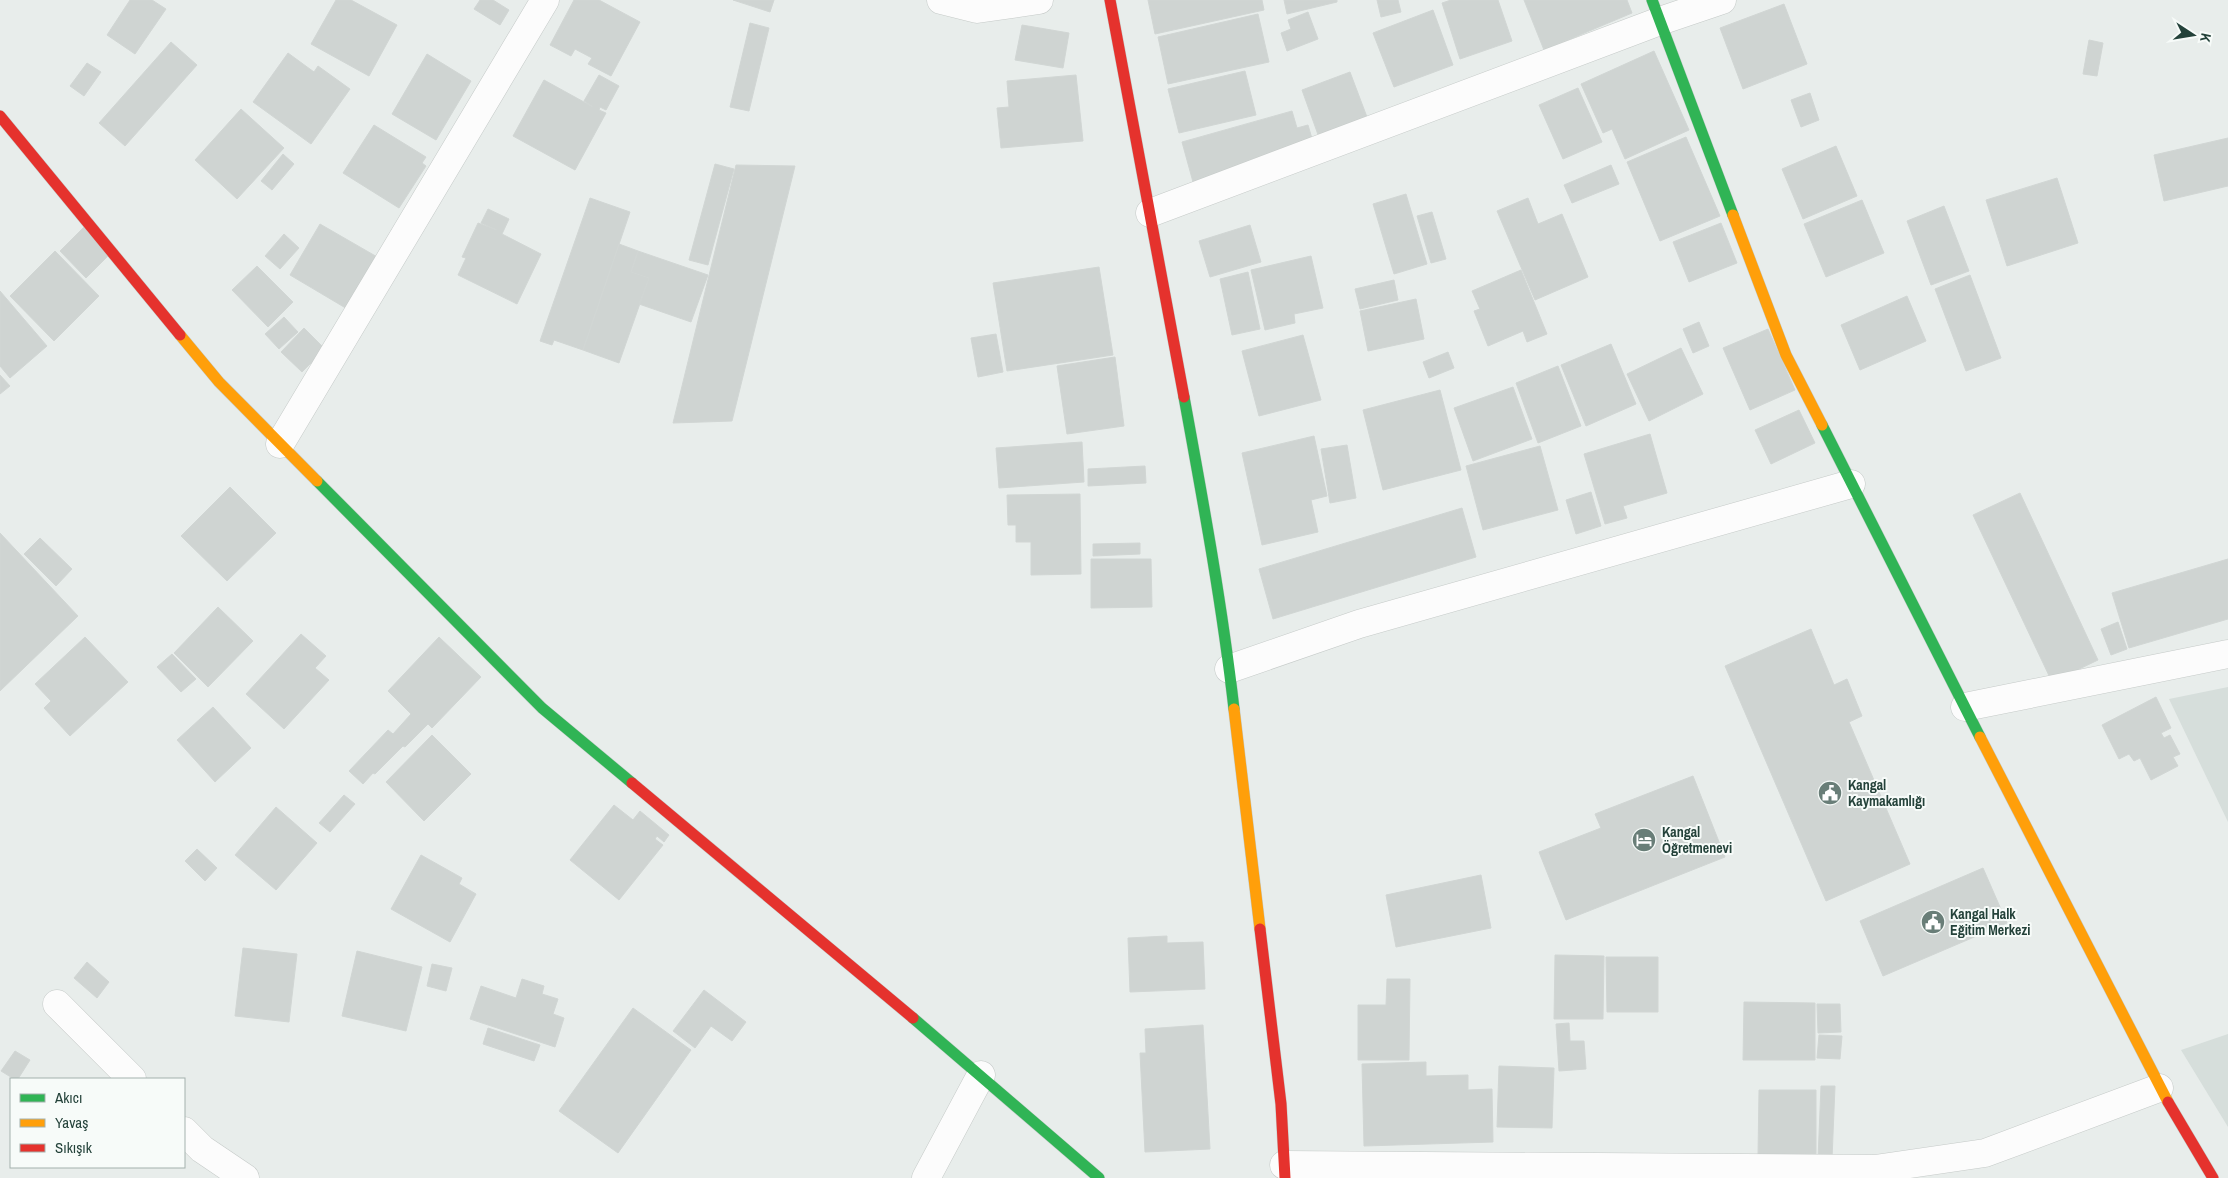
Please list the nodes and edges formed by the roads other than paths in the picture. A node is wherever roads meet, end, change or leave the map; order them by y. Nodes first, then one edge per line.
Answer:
1 (545, 0) edge
2 (941, 0) edge
3 (1039, 0) edge
4 (1110, 0) edge
5 (1722, 0) edge
6 (1656, 10) edge
7 (0, 116) edge
8 (1150, 213) junction
9 (280, 444) junction
10 (1851, 484) junction
11 (2228, 654) edge
12 (1229, 669) junction
13 (1965, 707) junction
14 (57, 1004) dead end
15 (981, 1075) junction
16 (131, 1078) edge
17 (2160, 1088) junction
18 (185, 1132) edge
19 (1284, 1171) edge
20 (1876, 1173) edge
21 (245, 1178) edge
22 (926, 1178) edge
23 (1100, 1178) edge
24 (2213, 1178) edge

1 - 9 street
2 - 3 street
4 - 8 street
5 - 6 street
6 - 8 street
6 - 10 street
7 - 9 street
8 - 12 street
9 - 15 street
10 - 12 street
10 - 13 street
11 - 13 street
12 - 19 street
13 - 17 street
14 - 16 street
15 - 22 street
15 - 23 street
17 - 20 street
17 - 24 street
18 - 21 street
19 - 20 street

